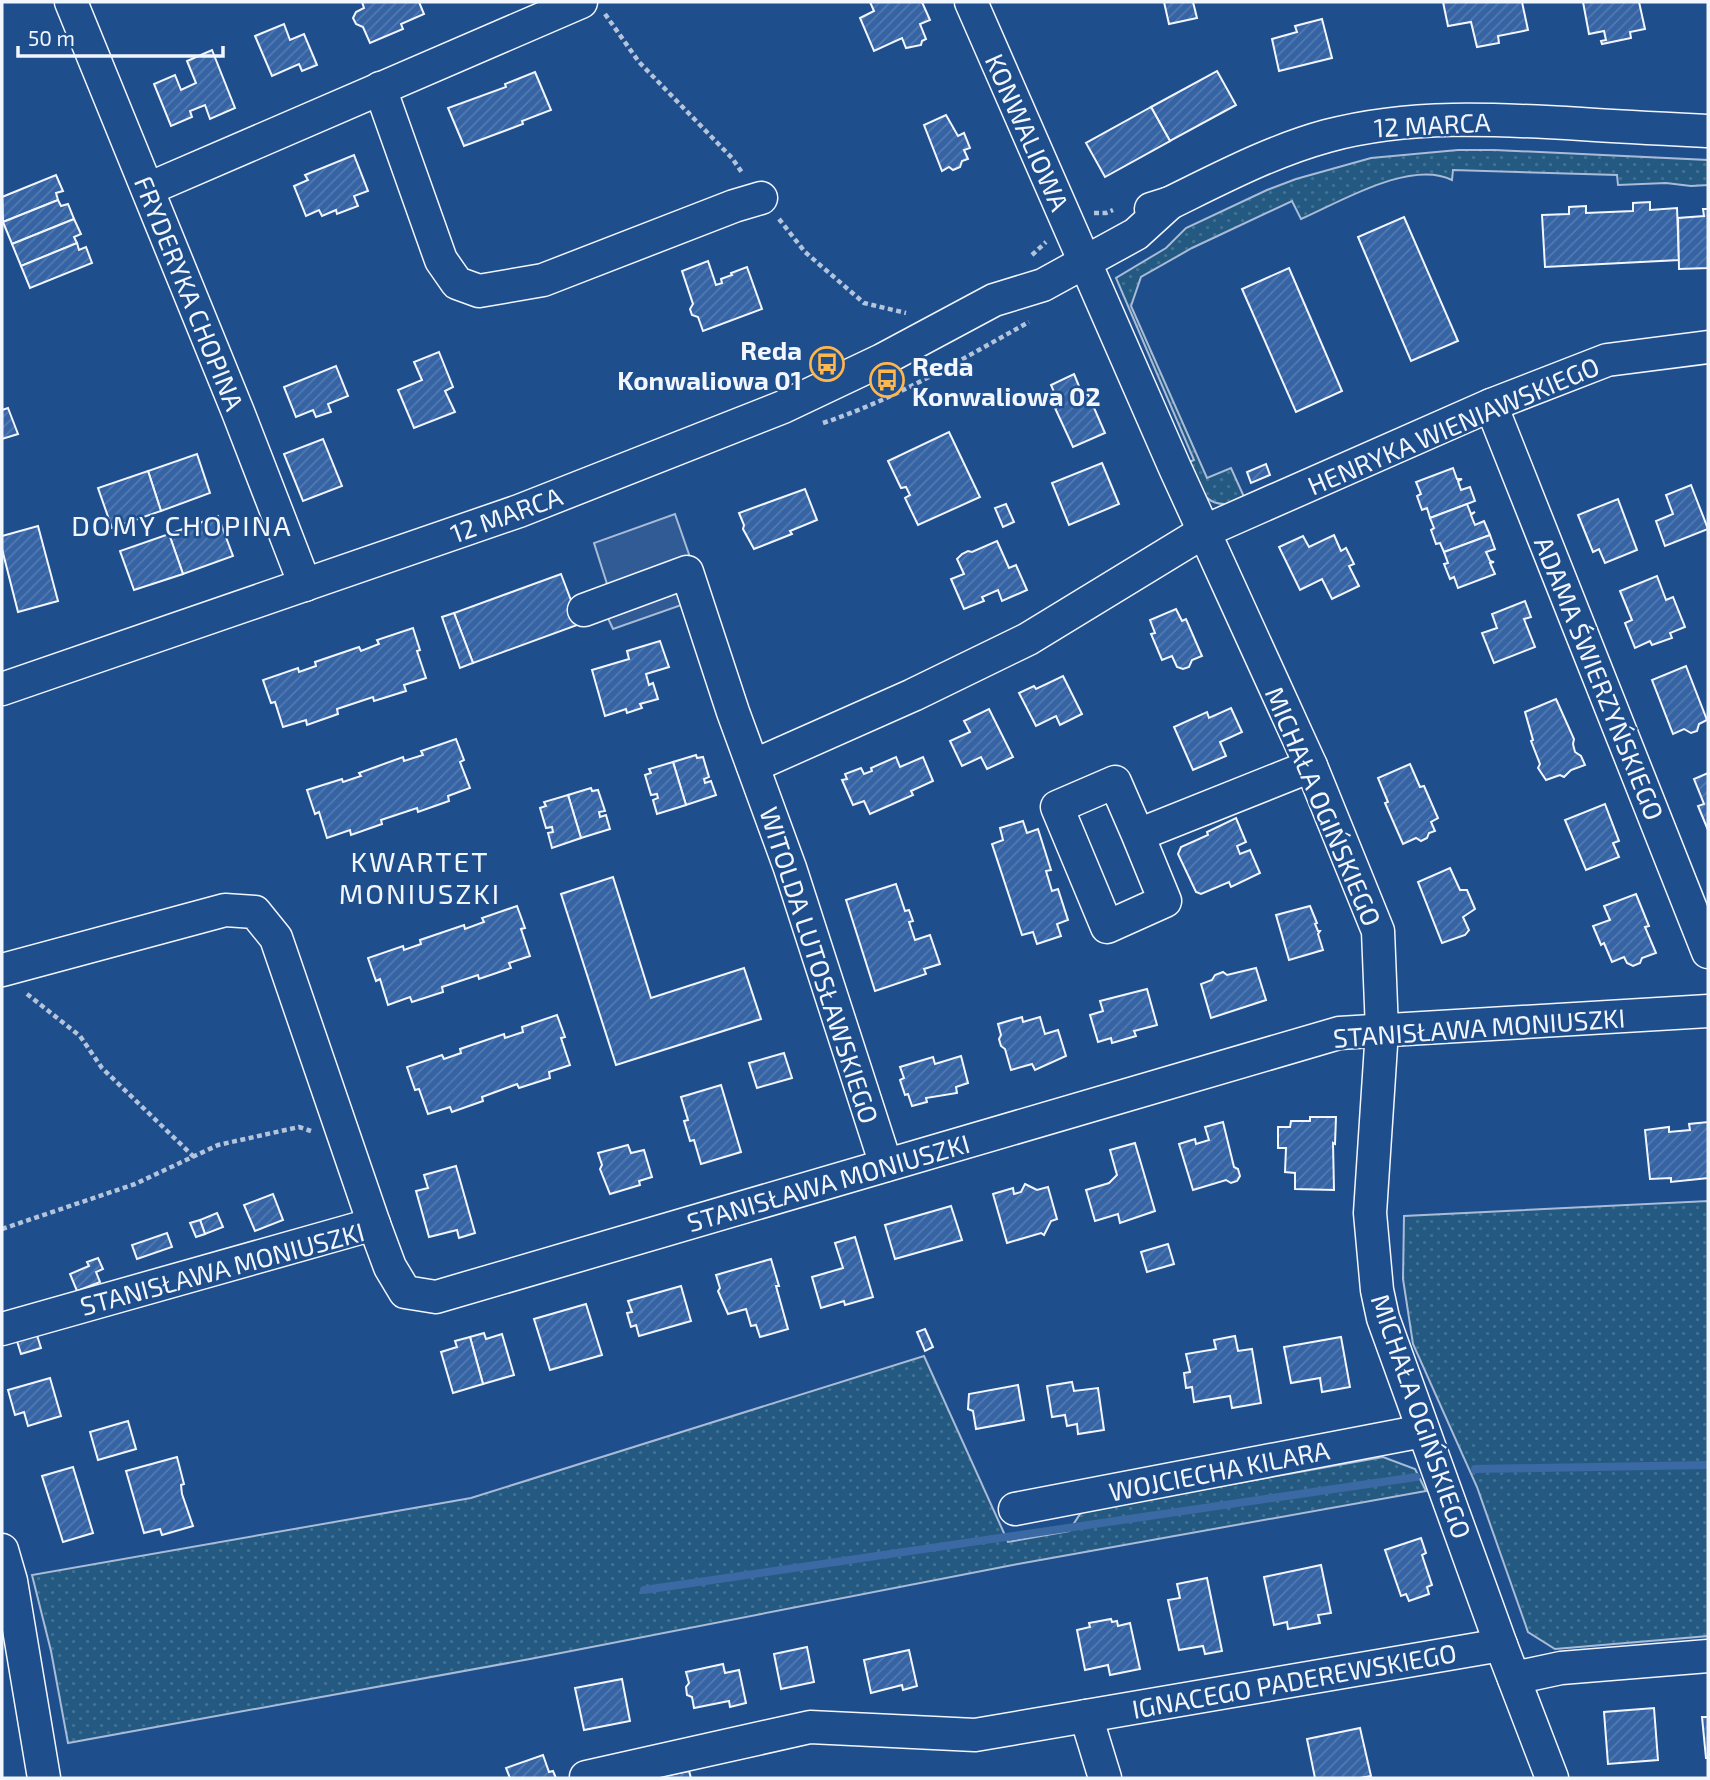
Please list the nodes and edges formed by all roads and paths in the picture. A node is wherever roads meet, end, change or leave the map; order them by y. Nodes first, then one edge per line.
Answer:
1 (71, 2) edge
2 (581, 2) edge
3 (971, 2) edge
4 (380, 88) junction
5 (1708, 131) edge
6 (148, 189) junction
7 (761, 198) dead end
8 (1070, 248) junction
9 (1029, 257) dead end
10 (916, 316) dead end
11 (906, 320) dead end
12 (1708, 347) edge
13 (1491, 405) junction
14 (1205, 531) junction
15 (305, 585) junction
16 (584, 610) dead end
17 (2, 690) edge
18 (753, 766) junction
19 (1311, 766) junction
20 (1138, 835) dead end
21 (1708, 952) edge
22 (11, 979) edge
23 (1708, 1011) edge
24 (1382, 1030) junction
25 (345, 1140) junction
26 (194, 1157) junction
27 (886, 1165) junction
28 (374, 1224) junction
29 (2, 1229) edge
30 (2, 1329) edge
31 (1423, 1431) junction
32 (1015, 1509) dead end
33 (2, 1550) edge
34 (1501, 1645) junction
35 (1708, 1656) edge
36 (1514, 1678) junction
37 (1086, 1716) junction
38 (44, 1778) edge
39 (586, 1778) edge
40 (1105, 1778) edge
41 (1552, 1778) edge

1 - 6 street, FRYDERYKA CHOPINA
2 - 4 street
3 - 8 street, KONWALIOWA
4 - 6 street
4 - 7 street
5 - 8 street, 12 MARCA
6 - 15 street, FRYDERYKA CHOPINA
8 - 9 path
8 - 14 street, MICHAŁA OGIŃSKIEGO
8 - 15 street, 12 MARCA
10 - 11 path
12 - 13 street, HENRYKA WIENIAWSKIEGO
13 - 14 street, HENRYKA WIENIAWSKIEGO
13 - 21 street, ADAMA ŚWIERZYŃSKIEGO
14 - 18 street
14 - 19 street, MICHAŁA OGIŃSKIEGO
15 - 17 street, 12 MARCA
16 - 18 street, WITOLDA LUTOSŁAWSKIEGO
18 - 27 street, WITOLDA LUTOSŁAWSKIEGO
19 - 20 street
19 - 24 street, MICHAŁA OGIŃSKIEGO
22 - 25 street
22 - 26 path
23 - 24 street, STANISŁAWA MONIUSZKI
24 - 27 street, STANISŁAWA MONIUSZKI
24 - 31 street, MICHAŁA OGIŃSKIEGO
25 - 26 path
25 - 28 street
26 - 29 path
27 - 28 street, STANISŁAWA MONIUSZKI
28 - 30 street, STANISŁAWA MONIUSZKI
31 - 32 street, WOJCIECHA KILARA
31 - 34 street, MICHAŁA OGIŃSKIEGO
33 - 38 street
34 - 36 street, MICHAŁA OGIŃSKIEGO
34 - 37 street, IGNACEGO PADEREWSKIEGO
35 - 36 street
36 - 41 street, MICHAŁA OGIŃSKIEGO
37 - 39 street, IGNACEGO PADEREWSKIEGO
37 - 40 street

